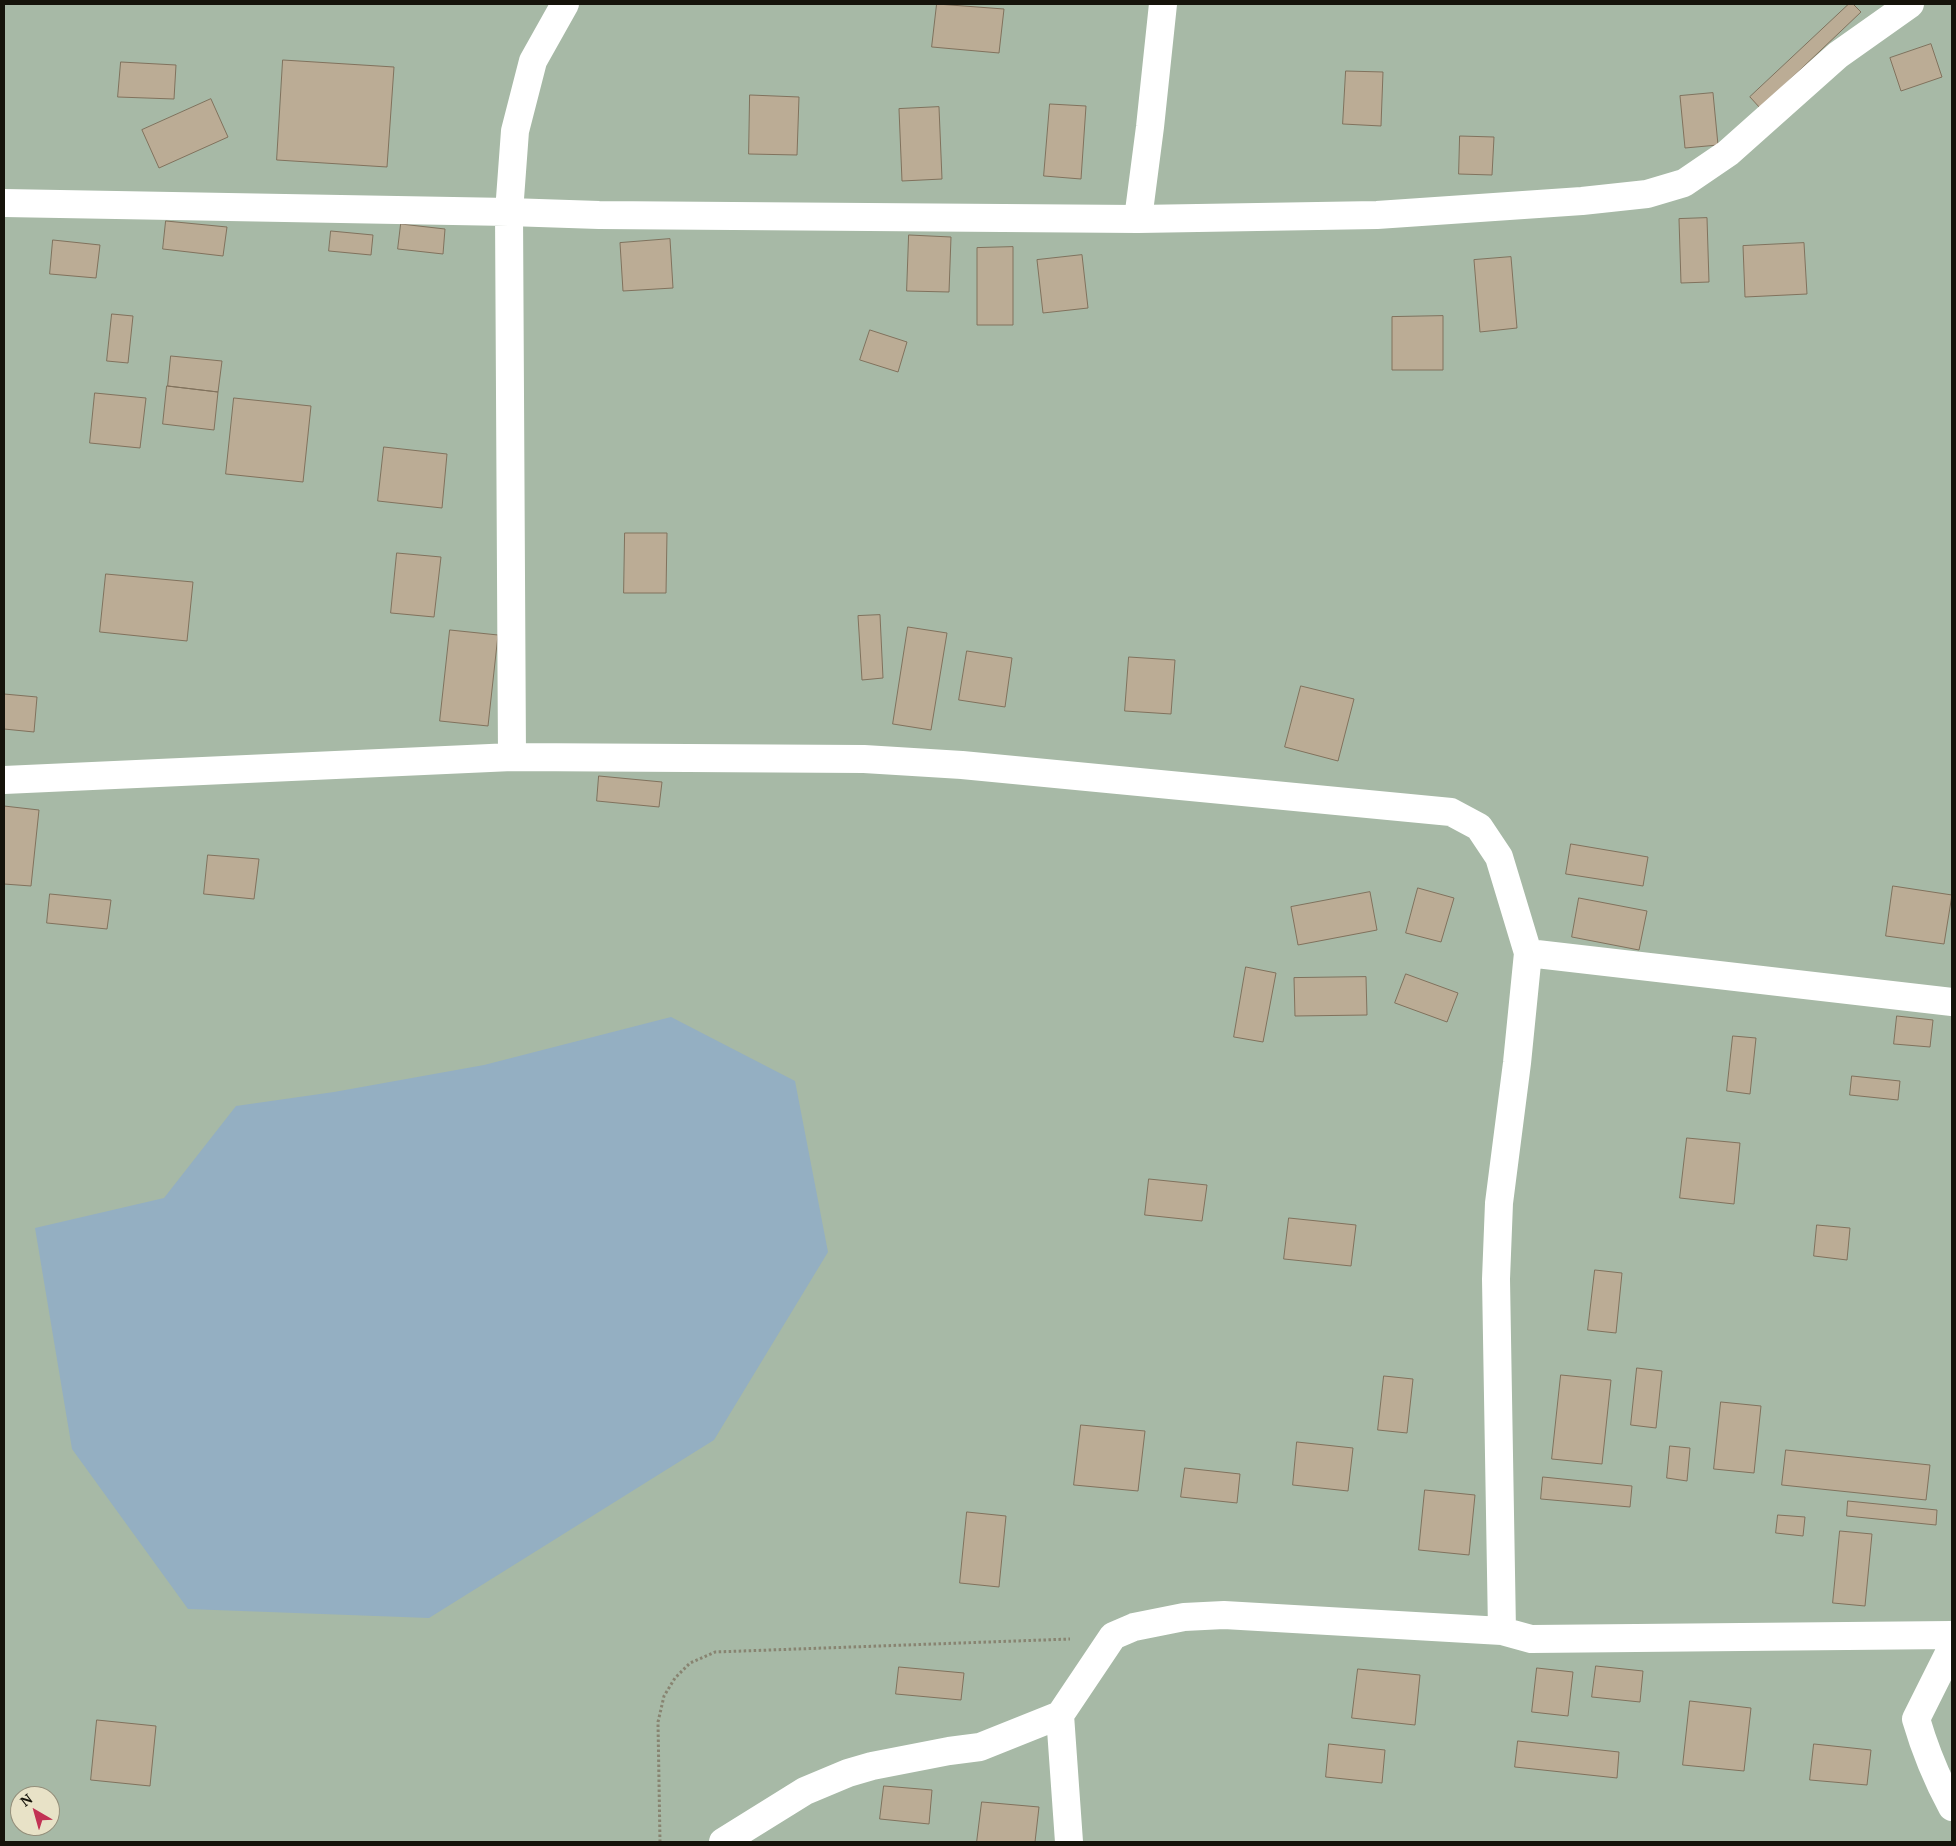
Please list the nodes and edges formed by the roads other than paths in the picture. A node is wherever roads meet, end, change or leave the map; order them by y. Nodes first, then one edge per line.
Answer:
1 (565, 4) edge
2 (1163, 4) edge
3 (1910, 4) edge
4 (4, 203) edge
5 (509, 212) junction
6 (1138, 219) junction
7 (512, 758) junction
8 (4, 780) edge
9 (1528, 952) junction
10 (1952, 1002) edge
11 (1502, 1631) junction
12 (1952, 1635) edge
13 (1952, 1648) edge
14 (1060, 1715) junction
15 (1952, 1807) edge
16 (723, 1842) edge
17 (1069, 1842) edge

1 - 5 street
2 - 6 street
3 - 6 street
4 - 5 street
5 - 6 street
5 - 7 street
7 - 8 street
7 - 9 street
9 - 10 street
9 - 11 street
11 - 12 street
11 - 14 street
13 - 15 street
14 - 16 street
14 - 17 street

